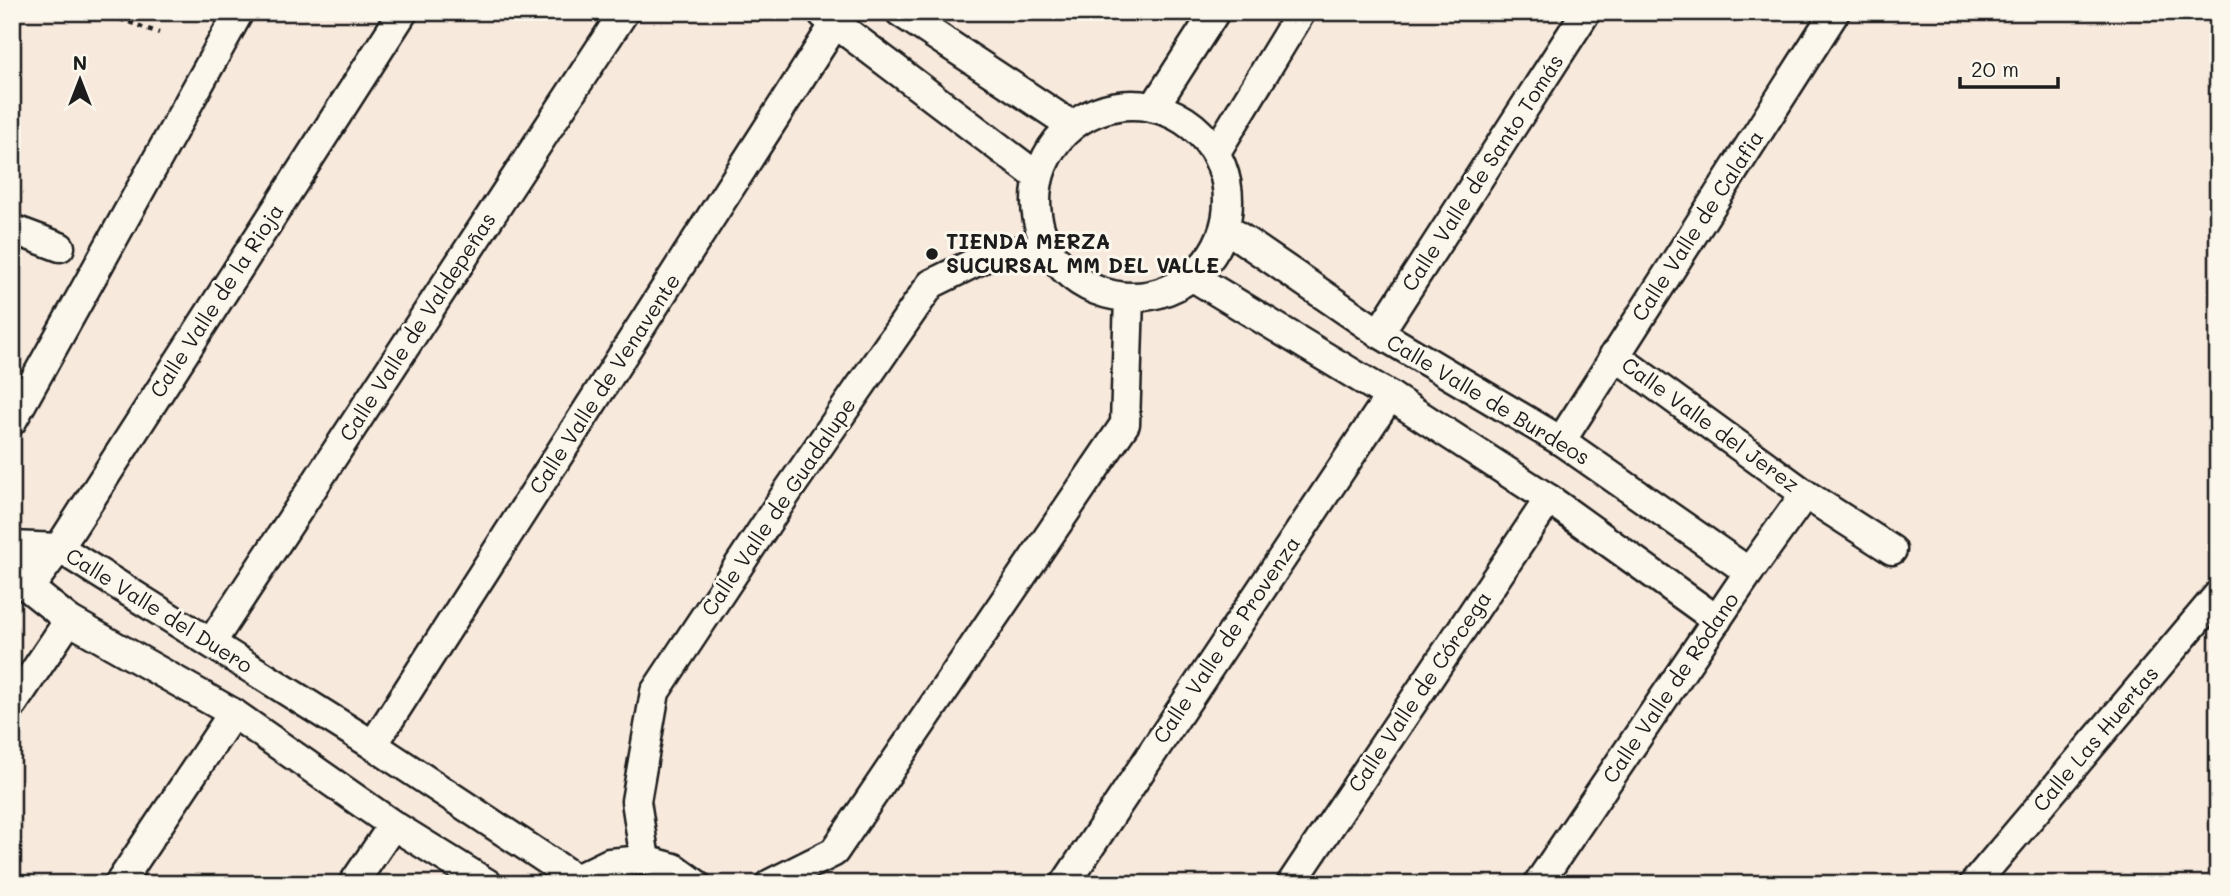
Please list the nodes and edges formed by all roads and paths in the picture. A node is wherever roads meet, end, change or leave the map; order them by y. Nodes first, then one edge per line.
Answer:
1 (101, 12) edge
2 (239, 12) edge
3 (403, 12) edge
4 (624, 12) edge
5 (1215, 12) edge
6 (1301, 12) edge
7 (1586, 12) edge
8 (1835, 12) edge
9 (828, 17) edge
10 (918, 17) edge
11 (159, 33) dead end
12 (1154, 107) junction
13 (1071, 125) junction
14 (1216, 152) junction
15 (1038, 177) junction
16 (1226, 228) junction
17 (12, 229) edge
18 (60, 247) dead end
19 (1048, 250) junction
20 (1192, 277) junction
21 (1129, 298) junction
22 (1379, 333) junction
23 (1614, 355) junction
24 (1390, 396) junction
25 (12, 421) edge
26 (1561, 441) junction
27 (1805, 494) junction
28 (1549, 499) junction
29 (15, 547) edge
30 (59, 548) junction
31 (1892, 550) dead end
32 (1749, 572) junction
33 (29, 588) junction
34 (2218, 595) edge
35 (69, 620) junction
36 (1717, 620) junction
37 (211, 643) junction
38 (12, 705) edge
39 (233, 713) junction
40 (373, 745) junction
41 (393, 825) junction
42 (645, 860) junction
43 (574, 882) edge
44 (119, 884) edge
45 (353, 884) edge
46 (488, 884) edge
47 (696, 884) edge
48 (770, 884) edge
49 (1065, 884) edge
50 (1291, 884) edge
51 (1538, 884) edge
52 (1974, 884) edge

1 - 11 path
2 - 25 street
3 - 30 street, Calle Valle de la Rioja
4 - 37 street, Calle Valle de Valdepeñas
5 - 12 street
6 - 14 street
7 - 22 street, Calle Valle de Santo Tomás
8 - 23 street, Calle Valle de Calafia
9 - 15 street
9 - 40 street, Calle Valle de Venavente
10 - 13 street
12 - 13 street
12 - 14 street
13 - 15 street
14 - 16 street
15 - 19 street
16 - 20 street
16 - 22 street, Calle Valle de Burdeos
17 - 18 street
19 - 21 street
19 - 42 street, Calle Valle de Guadalupe
20 - 21 street
20 - 24 street
21 - 48 street
22 - 26 street, Calle Valle de Burdeos
23 - 26 street, Calle Valle de Calafia
23 - 27 street, Calle Valle del Jerez
24 - 28 street
24 - 49 street, Calle Valle de Provenza
26 - 32 street, Calle Valle de Burdeos
27 - 31 street, Calle Valle del Jerez
27 - 32 street, Calle Valle de Ródano
28 - 36 street
28 - 50 street, Calle Valle de Córcega
29 - 30 street, Calle Valle del Duero
29 - 33 street, Calle Valle del Duero
30 - 33 street, Calle Valle de la Rioja
30 - 37 street, Calle Valle del Duero
32 - 36 street, Calle Valle de Ródano
33 - 35 street
34 - 52 street, Calle Las Huertas
35 - 38 street
35 - 39 street
36 - 51 street, Calle Valle de Ródano
37 - 40 street, Calle Valle del Duero
39 - 41 street
39 - 44 street
40 - 43 street, Calle Valle del Duero
41 - 45 street
41 - 46 street
42 - 43 street
42 - 47 street

